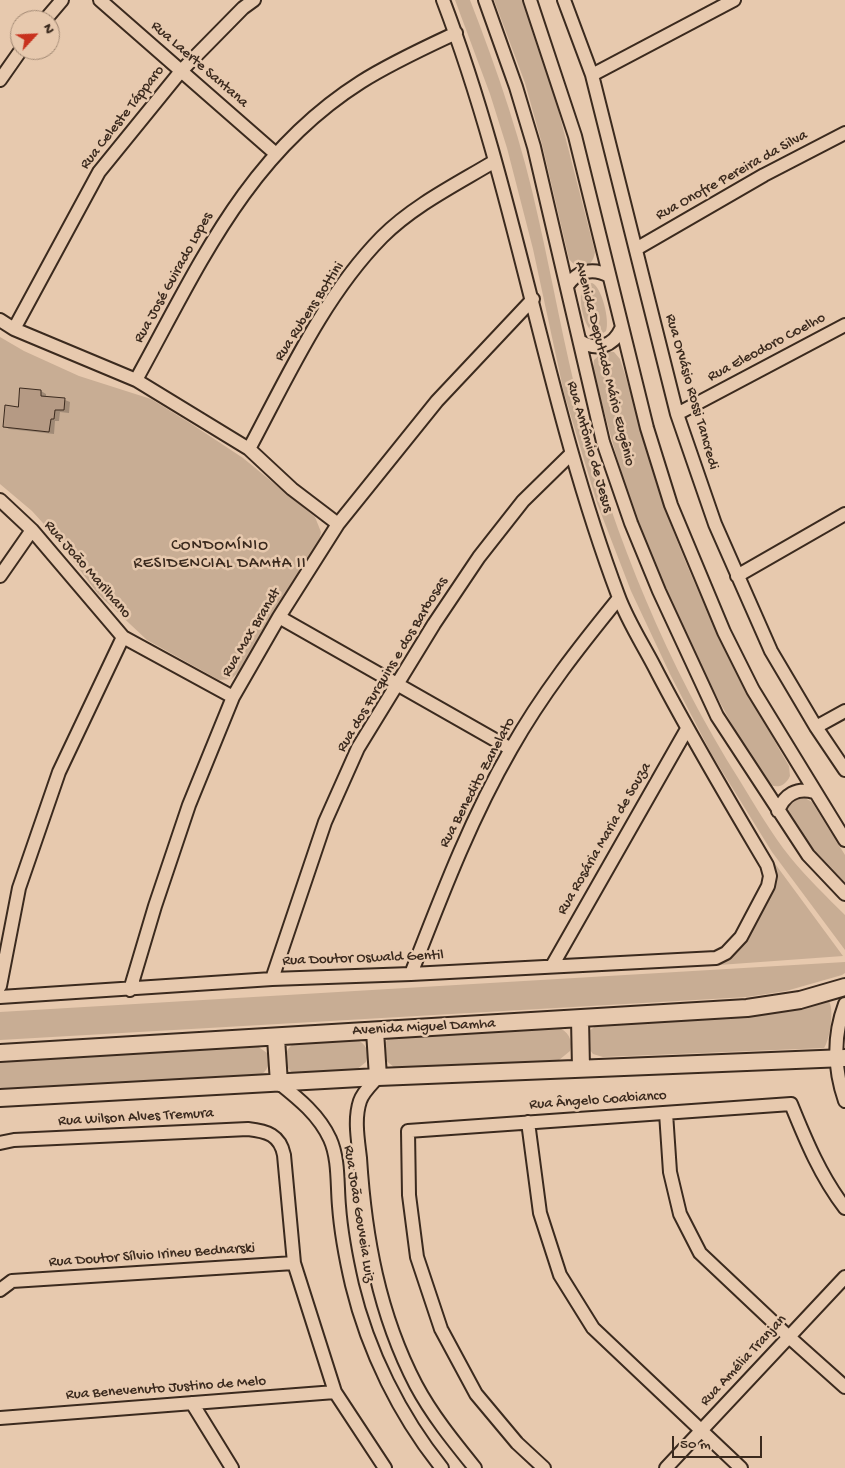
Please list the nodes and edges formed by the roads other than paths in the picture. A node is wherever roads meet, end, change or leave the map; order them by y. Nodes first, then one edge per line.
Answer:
1 (62, 0) edge
2 (100, 0) edge
3 (254, 0) edge
4 (443, 0) edge
5 (484, 0) edge
6 (530, 0) edge
7 (564, 0) edge
8 (734, 0) edge
9 (54, 10) edge
10 (456, 33) junction
11 (14, 60) edge
12 (181, 71) junction
13 (592, 75) junction
14 (0, 80) edge
15 (845, 133) edge
16 (276, 154) junction
17 (495, 161) junction
18 (636, 249) junction
19 (609, 276) junction
20 (567, 286) junction
21 (533, 299) junction
22 (0, 320) edge
23 (845, 325) edge
24 (14, 328) junction
25 (621, 329) junction
26 (580, 341) junction
27 (136, 380) junction
28 (677, 414) junction
29 (248, 449) junction
30 (571, 454) junction
31 (0, 500) edge
32 (845, 514) edge
33 (338, 524) junction
34 (32, 530) junction
35 (0, 576) edge
36 (737, 576) junction
37 (619, 598) junction
38 (279, 617) junction
39 (123, 636) junction
40 (399, 685) junction
41 (233, 697) junction
42 (845, 711) edge
43 (816, 727) junction
44 (686, 728) junction
45 (511, 749) junction
46 (845, 770) edge
47 (802, 771) junction
48 (765, 792) junction
49 (814, 792) junction
50 (778, 811) junction
51 (845, 840) edge
52 (845, 894) edge
53 (726, 953) joint
54 (552, 966) junction
55 (411, 974) junction
56 (272, 979) junction
57 (0, 986) edge
58 (845, 987) edge
59 (130, 990) junction
60 (0, 997) edge
61 (845, 1004) edge
62 (580, 1019) junction
63 (375, 1031) junction
64 (276, 1038) junction
65 (0, 1053) edge
66 (841, 1058) edge
67 (581, 1068) junction
68 (378, 1077) junction
69 (279, 1083) junction
70 (0, 1098) edge
71 (845, 1102) edge
72 (666, 1113) junction
73 (528, 1122) junction
74 (0, 1143) edge
75 (845, 1208) edge
76 (294, 1262) junction
77 (0, 1275) edge
78 (845, 1277) edge
79 (12, 1282) junction
80 (0, 1290) edge
81 (789, 1337) junction
82 (845, 1387) edge
83 (335, 1392) junction
84 (192, 1403) junction
85 (0, 1418) edge
86 (700, 1431) junction
87 (232, 1468) edge
88 (385, 1468) edge
89 (442, 1468) edge
90 (475, 1468) edge
91 (544, 1468) edge
92 (666, 1468) edge
93 (741, 1468) edge

1 - 9 street
2 - 12 street, Rua Laerte Santana
3 - 12 street, Rua Celeste Tápparo
4 - 10 street, Rua Antômio de Jesus
5 - 20 street, Avenida Deputado Mário Eugênio
6 - 19 street, Avenida Deputado Mário Eugênio
7 - 13 street, Rua Orvásio Rossi Tancredi
8 - 13 street
10 - 16 street, Rua José Guirado Lopes
10 - 17 street, Rua Antômio de Jesus
11 - 14 street
12 - 16 street, Rua Laerte Santana
12 - 24 street, Rua Celeste Tápparo
13 - 18 street, Rua Orvásio Rossi Tancredi
15 - 18 street, Rua Onofre Pereira da Silva
16 - 27 street, Rua José Guirado Lopes
17 - 21 street, Rua Antômio de Jesus
17 - 29 street, Rua Rubens Bottini
18 - 28 street, Rua Orvásio Rossi Tancredi
19 - 20 street
19 - 25 street, Avenida Deputado Mário Eugênio
20 - 26 street, Avenida Deputado Mário Eugênio
21 - 30 street, Rua Antômio de Jesus
21 - 33 street, Rua Max Brandt
22 - 24 street
23 - 28 street, Rua Eleodoro Coelho
24 - 27 street
25 - 26 street
25 - 47 street, Avenida Deputado Mário Eugênio
26 - 48 street, Avenida Deputado Mário Eugênio
27 - 29 street
28 - 36 street, Rua Orvásio Rossi Tancredi
29 - 33 street
30 - 37 street, Rua Antômio de Jesus
30 - 40 street, Rua dos Furquins e dos Barbosas
31 - 34 street, Rua João Marilhano
32 - 36 street
33 - 38 street, Rua Max Brandt
34 - 35 street
34 - 39 street, Rua João Marilhano
36 - 43 street, Rua Orvásio Rossi Tancredi
37 - 44 street, Rua Antômio de Jesus
37 - 45 street, Rua Benedito Zanelato
38 - 40 street
38 - 41 street, Rua Max Brandt
39 - 41 street, Rua João Marilhano
39 - 57 street
40 - 45 street
40 - 56 street, Rua dos Furquins e dos Barbosas
41 - 59 street, Rua Max Brandt
42 - 43 street
43 - 46 street, Rua Orvásio Rossi Tancredi
44 - 53 street, Rua Antômio de Jesus
44 - 54 street, Rua Rosária Maria de Souza
45 - 55 street, Rua Benedito Zanelato
47 - 48 street
47 - 49 street, Avenida Deputado Mário Eugênio
48 - 50 street, Avenida Deputado Mário Eugênio
49 - 50 street
49 - 51 street, Avenida Deputado Mário Eugênio
50 - 52 street, Avenida Deputado Mário Eugênio
53 - 54 street, Rua Doutor Oswald Gentil
54 - 55 street, Rua Doutor Oswald Gentil
55 - 56 street, Rua Doutor Oswald Gentil
56 - 59 street, Rua Doutor Oswald Gentil
58 - 62 main road, Avenida Miguel Damha
59 - 60 street, Rua Doutor Oswald Gentil
61 - 66 street
62 - 63 main road, Avenida Miguel Damha
62 - 67 main road
63 - 64 main road, Avenida Miguel Damha
63 - 68 main road
64 - 65 main road, Avenida Miguel Damha
64 - 69 main road
66 - 67 main road
66 - 71 street
67 - 68 main road
68 - 69 main road
68 - 90 street, Rua João Gouveia Luiz
69 - 70 main road
69 - 89 street, Rua João Gouveia Luiz
72 - 73 street, Rua Ângelo Coabianco
72 - 75 street, Rua Ângelo Coabianco
72 - 81 street
73 - 86 street
73 - 91 street, Rua Ângelo Coabianco
74 - 76 street, Rua Wilson Alves Tremura
76 - 79 street, Rua Doutor Sílvio Irineu Bednarski
76 - 83 street
77 - 79 street
78 - 81 street, Rua Amélia Tranjan
79 - 80 street, Rua Doutor Sílvio Irineu Bednarski
81 - 82 street
81 - 86 street, Rua Amélia Tranjan
83 - 84 street, Rua Benevenuto Justino de Melo
83 - 88 street
84 - 85 street, Rua Benevenuto Justino de Melo
84 - 87 street
86 - 92 street, Rua Amélia Tranjan
86 - 93 street

